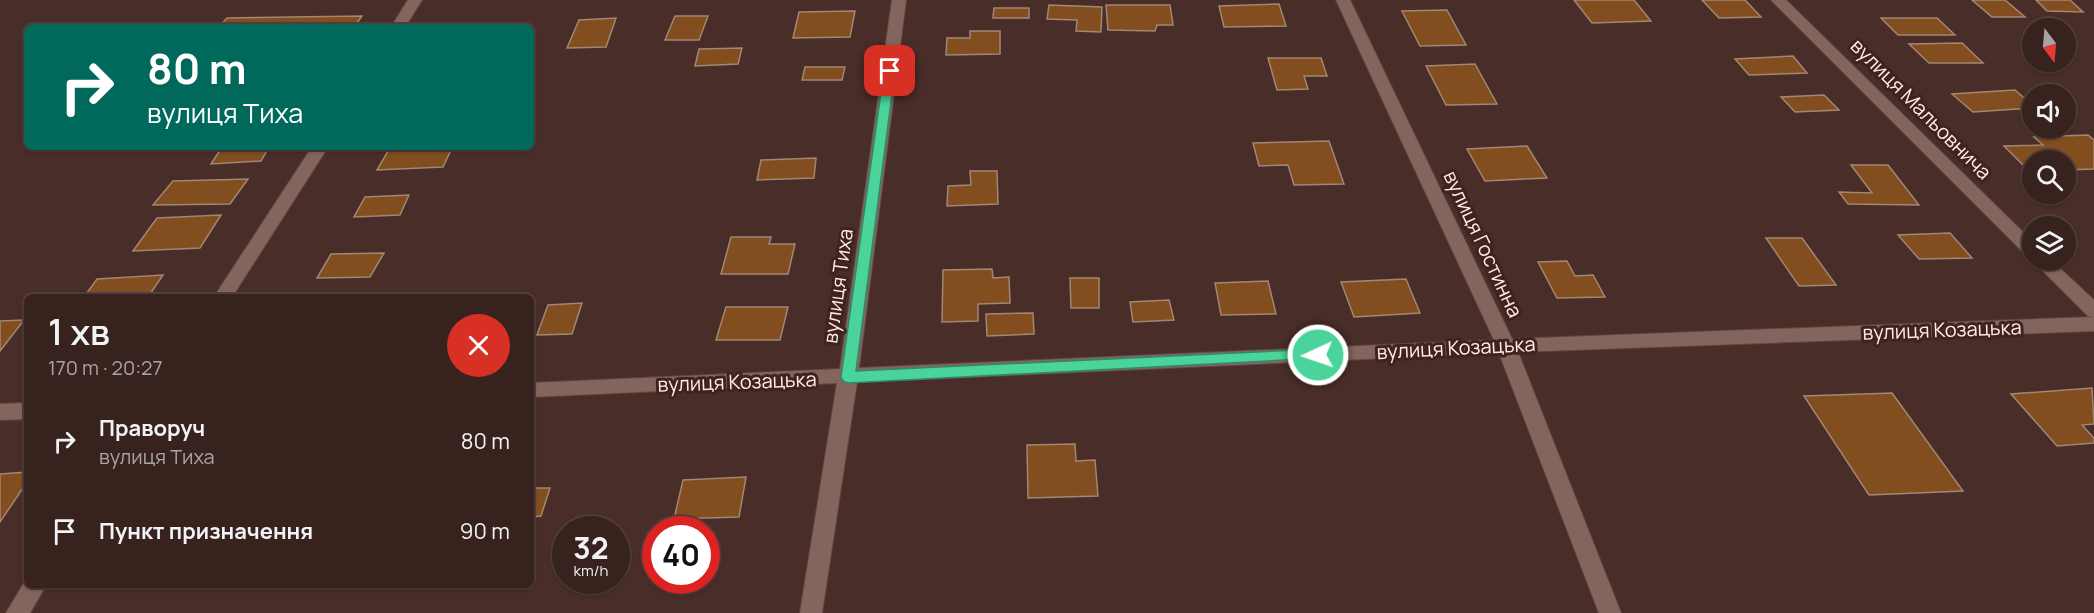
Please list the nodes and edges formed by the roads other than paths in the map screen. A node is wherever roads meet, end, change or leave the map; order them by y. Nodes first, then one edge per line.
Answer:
1 (415, 0) edge
2 (899, 0) edge
3 (1343, 0) edge
4 (1778, 0) edge
5 (400, 24) edge
6 (318, 150) edge
7 (2022, 241) edge
8 (2051, 270) edge
9 (225, 294) edge
10 (2094, 311) edge
11 (2094, 324) edge
12 (1506, 346) junction
13 (848, 377) junction
14 (534, 390) edge
15 (24, 411) edge
16 (0, 412) edge
17 (33, 588) edge
18 (17, 613) edge
19 (811, 613) edge
20 (1610, 613) edge

1 - 5 street
2 - 13 street, вулиця Тиха
3 - 12 street, вулиця Гостинна
4 - 7 street, вулиця Мальовнича
6 - 9 street
8 - 10 street
11 - 12 street, вулиця Козацька
12 - 13 street, вулиця Козацька
12 - 20 street, вулиця Гостинна
13 - 14 street, вулиця Козацька
13 - 19 street, вулиця Тиха
15 - 16 street
17 - 18 street

